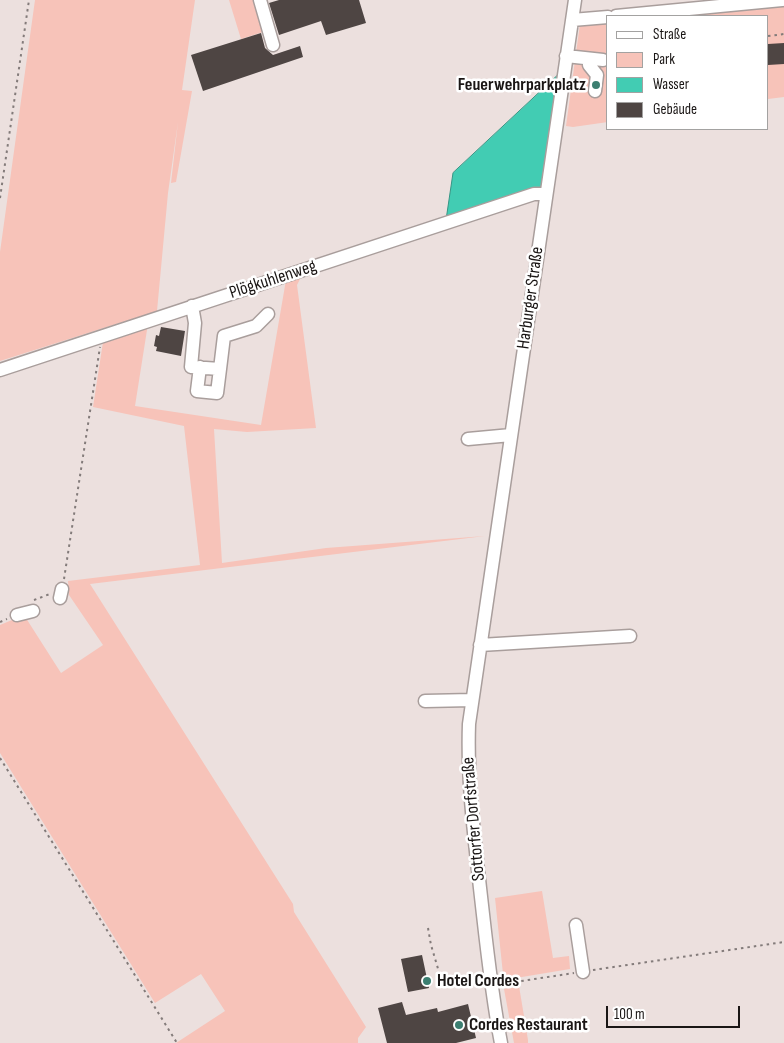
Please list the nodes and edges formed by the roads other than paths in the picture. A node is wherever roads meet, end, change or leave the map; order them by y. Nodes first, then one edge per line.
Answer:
1 (260, 0) edge
2 (575, 0) edge
3 (782, 0) edge
4 (626, 15) edge
5 (606, 17) edge
6 (572, 20) junction
7 (274, 45) dead end
8 (569, 57) junction
9 (595, 91) dead end
10 (546, 194) junction
11 (192, 306) junction
12 (268, 314) dead end
13 (200, 368) junction
14 (220, 369) junction
15 (0, 370) edge
16 (511, 435) junction
17 (468, 439) dead end
18 (488, 596) joint
19 (32, 606) road end
20 (17, 615) road end
21 (630, 636) dead end
22 (480, 645) junction
23 (472, 700) junction
24 (425, 701) dead end
25 (576, 925) dead end
26 (583, 972) road end
27 (501, 1043) edge

1 - 7 street
2 - 6 street, Harburger Straße
3 - 4 street
5 - 6 street
6 - 8 street, Harburger Straße
8 - 9 street
8 - 10 street, Harburger Straße
10 - 11 street, Plögkuhlenweg
10 - 16 street, Harburger Straße
11 - 13 street
11 - 15 street, Plögkuhlenweg
12 - 14 street
13 - 14 street
13 - 14 street
16 - 17 street
16 - 18 street, Harburger Straße
18 - 22 street, Sottorfer Dorfstraße
19 - 20 street
21 - 22 street
22 - 23 street, Sottorfer Dorfstraße
23 - 24 street
23 - 27 street, Sottorfer Dorfstraße
25 - 26 street

